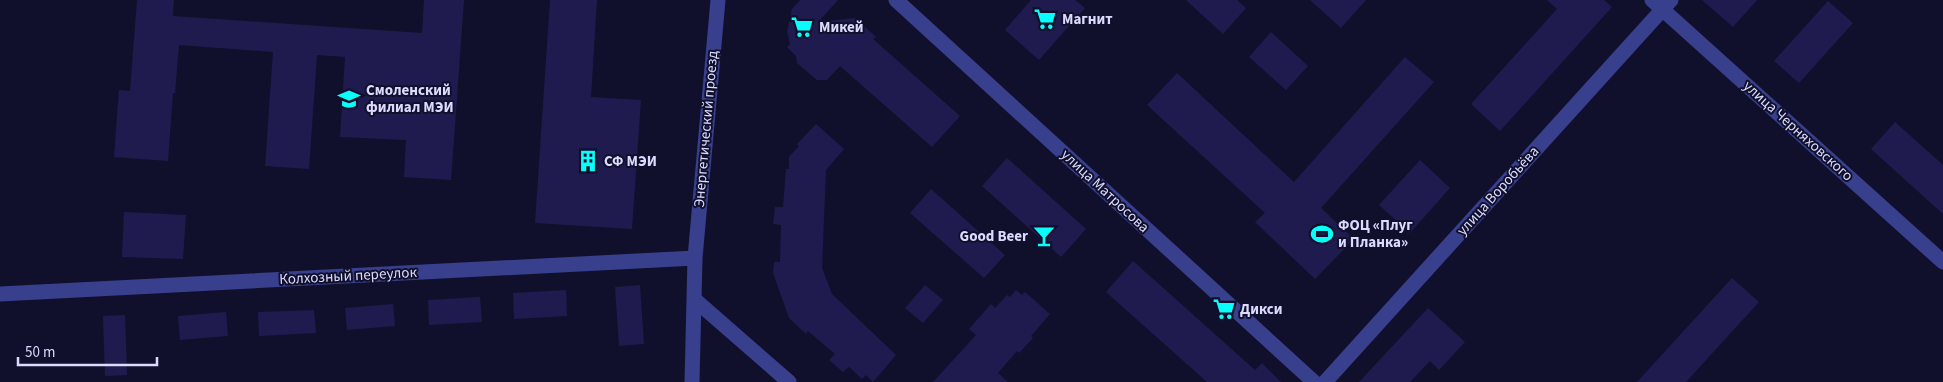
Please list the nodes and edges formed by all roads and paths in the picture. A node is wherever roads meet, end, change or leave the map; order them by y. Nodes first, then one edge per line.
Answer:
1 (718, 0) edge
2 (896, 0) edge
3 (1662, 3) edge
4 (695, 258) junction
5 (1943, 262) edge
6 (0, 294) edge
7 (694, 299) junction
8 (692, 382) edge
9 (789, 382) edge
10 (1314, 382) edge
11 (1325, 382) edge

1 - 4 street, Энергетический проезд
2 - 10 street, улица Матросова
3 - 5 street, улица Черняховского
3 - 11 street, улица Воробьёва
4 - 6 street, Колхозный переулок
4 - 7 street, Энергетический проезд
7 - 8 street, Энергетический проезд
7 - 9 street

